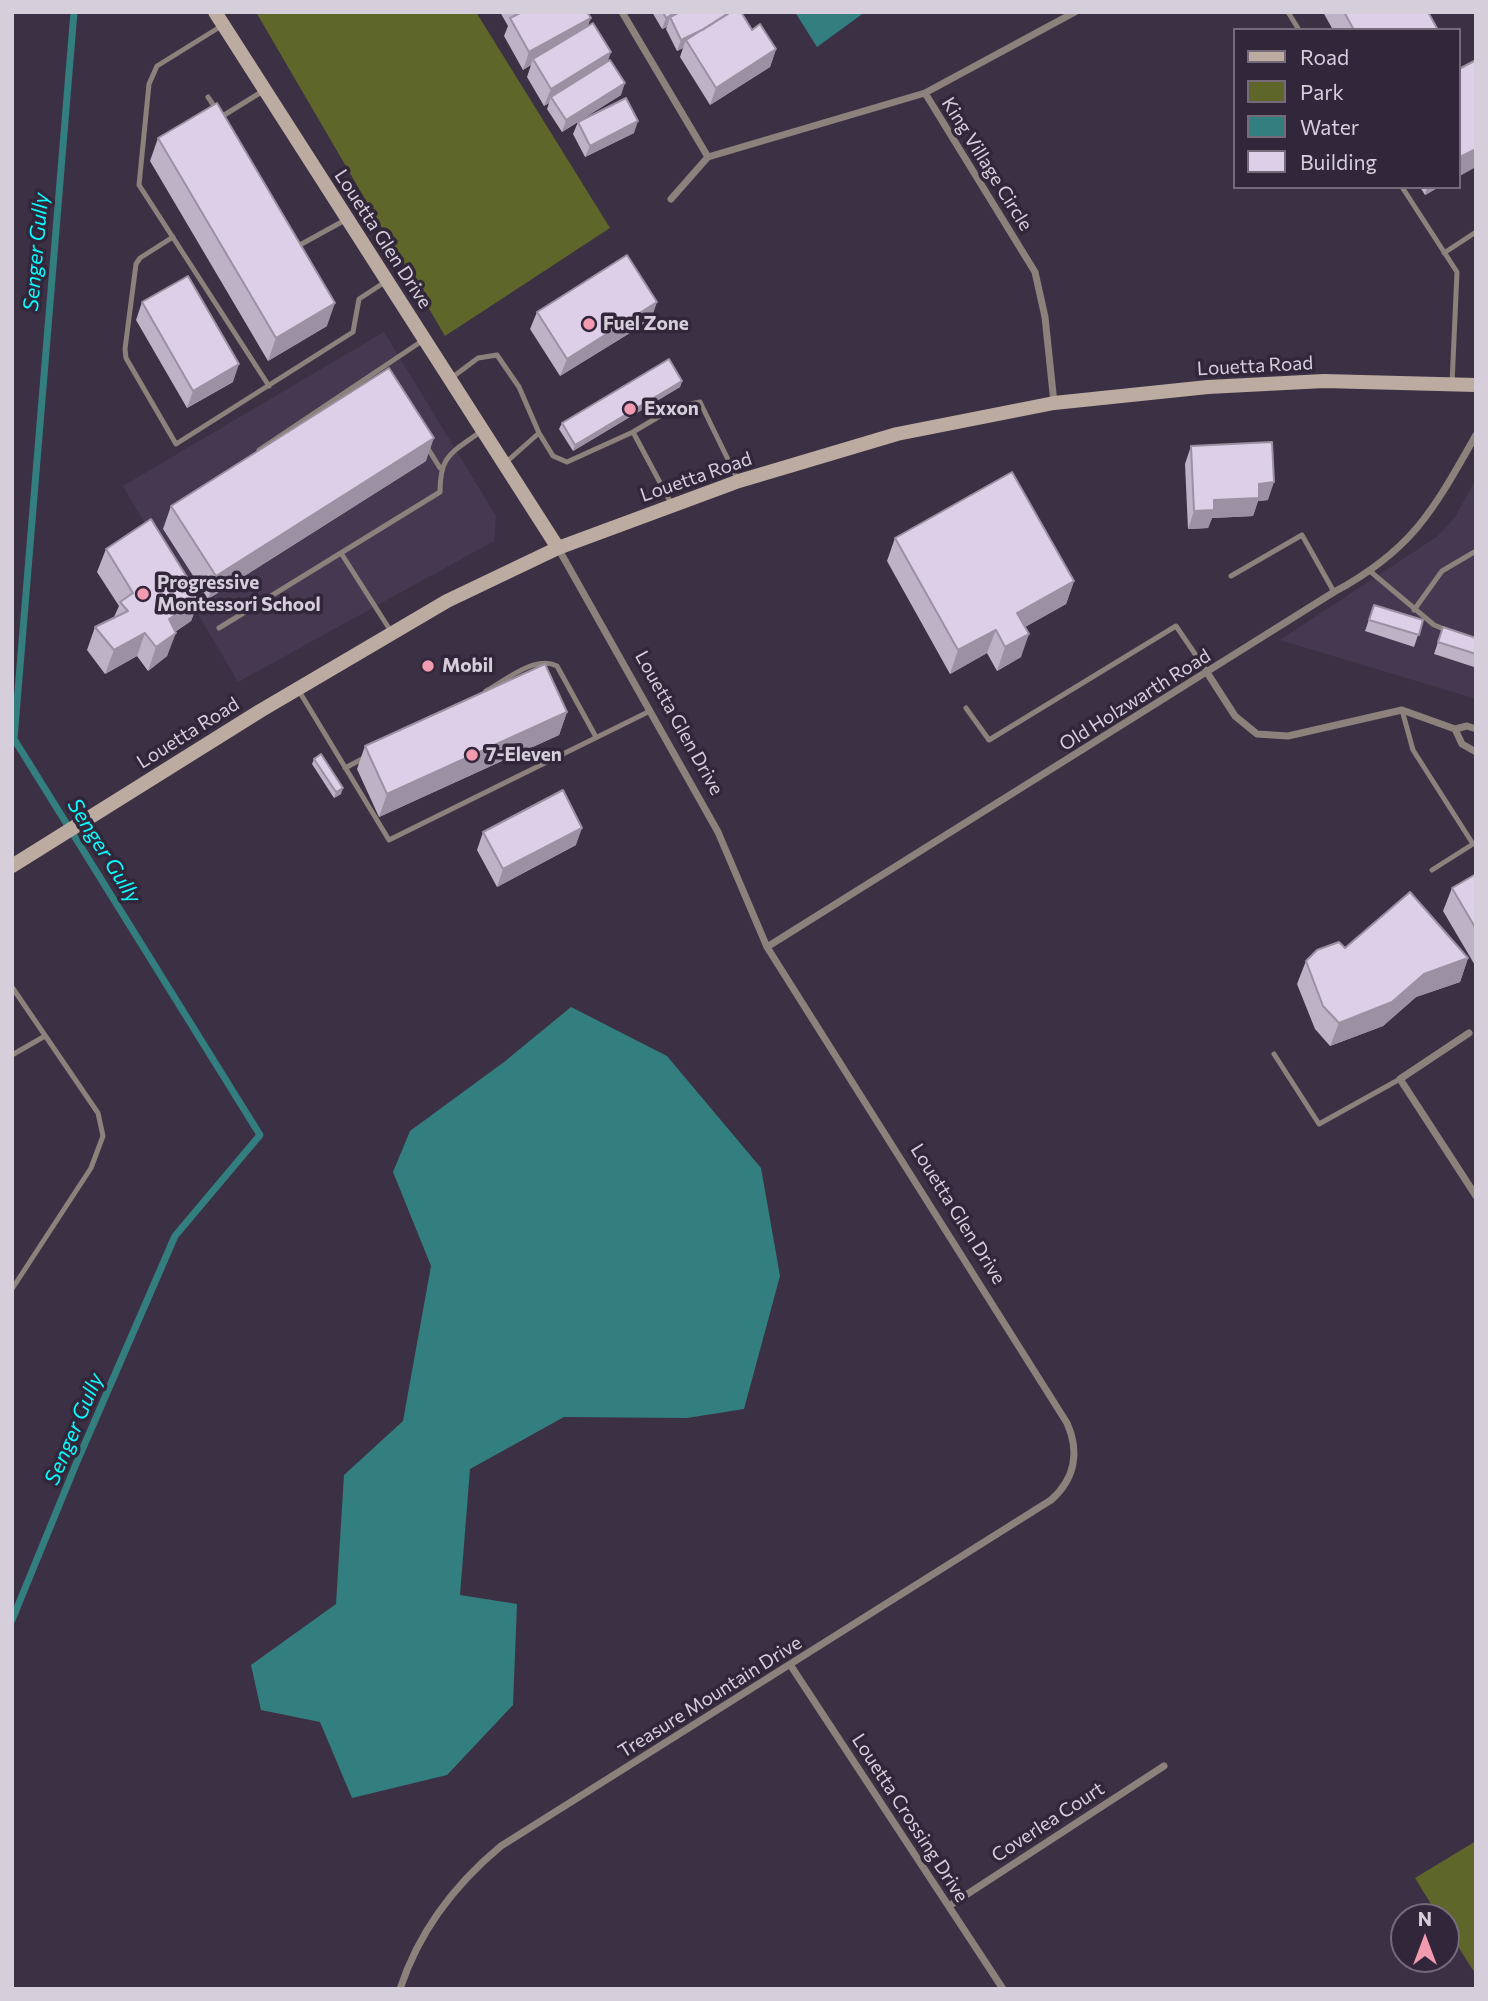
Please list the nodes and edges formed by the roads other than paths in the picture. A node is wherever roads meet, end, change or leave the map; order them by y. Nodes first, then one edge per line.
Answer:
1 (622, 12) edge
2 (1075, 12) edge
3 (1288, 12) edge
4 (219, 19) edge
5 (1299, 28) edge
6 (265, 90) junction
7 (925, 93) junction
8 (208, 97) dead end
9 (221, 117) junction
10 (228, 128) edge
11 (708, 157) junction
12 (1403, 189) edge
13 (671, 200) dead end
14 (347, 219) junction
15 (1476, 232) edge
16 (173, 237) junction
17 (292, 237) edge
18 (298, 246) junction
19 (1444, 253) junction
20 (305, 258) edge
21 (387, 280) junction
22 (425, 339) junction
23 (377, 371) junction
24 (450, 379) junction
25 (384, 382) edge
26 (1452, 384) junction
27 (1476, 385) edge
28 (269, 386) junction
29 (1054, 403) junction
30 (483, 430) junction
31 (633, 432) junction
32 (539, 433) junction
33 (1476, 435) edge
34 (419, 436) edge
35 (259, 450) edge
36 (504, 464) junction
37 (440, 468) junction
38 (738, 481) junction
39 (672, 505) junction
40 (558, 548) junction
41 (1476, 551) edge
42 (341, 553) junction
43 (1371, 572) junction
44 (1231, 576) dead end
45 (1334, 592) junction
46 (1414, 610) junction
47 (219, 628) dead end
48 (392, 633) junction
49 (1455, 634) edge
50 (1208, 674) junction
51 (297, 689) junction
52 (478, 696) edge
53 (966, 708) dead end
54 (1402, 710) junction
55 (650, 711) junction
56 (1455, 729) junction
57 (1476, 729) edge
58 (596, 737) junction
59 (1476, 752) edge
60 (369, 755) edge
61 (345, 768) junction
62 (12, 866) edge
63 (1432, 870) dead end
64 (767, 947) junction
65 (12, 987) edge
66 (1469, 1033) dead end
67 (45, 1036) junction
68 (1274, 1054) dead end
69 (12, 1055) edge
70 (1399, 1079) junction
71 (1476, 1196) edge
72 (12, 1289) edge
73 (1073, 1468) joint
74 (791, 1666) junction
75 (1164, 1766) dead end
76 (949, 1906) junction
77 (400, 1989) edge
78 (1003, 1989) edge

1 - 11 street
2 - 7 street
3 - 5 lane
4 - 6 main road, Louetta Glen Drive
4 - 16 lane
6 - 9 lane
6 - 14 main road, Louetta Glen Drive
7 - 11 street, King Village Circle
7 - 29 street, King Village Circle
8 - 9 lane
9 - 10 lane
11 - 13 street
12 - 19 lane
14 - 18 lane
14 - 21 main road, Louetta Glen Drive
15 - 19 lane
16 - 28 lane
16 - 28 lane
17 - 18 lane
18 - 20 lane
19 - 26 lane
21 - 22 main road, Louetta Glen Drive
21 - 28 lane
22 - 23 lane
22 - 24 main road, Louetta Glen Drive
23 - 25 lane
23 - 35 lane
24 - 30 main road, Louetta Glen Drive
24 - 32 lane
26 - 27 main road, Louetta Road
26 - 29 main road, Louetta Road
29 - 38 main road, Louetta Road
30 - 36 main road, Louetta Glen Drive
30 - 37 lane
31 - 32 lane
31 - 38 lane
31 - 39 lane
32 - 36 lane
33 - 43 street, Old Holzwarth Road
34 - 37 lane
36 - 40 main road, Louetta Glen Drive
37 - 42 lane
38 - 39 main road, Louetta Road
39 - 40 main road, Louetta Road
40 - 48 main road, Louetta Road
40 - 55 street, Louetta Glen Drive
41 - 46 lane
42 - 47 lane
42 - 48 lane
43 - 45 street, Old Holzwarth Road
43 - 46 lane
44 - 45 lane
45 - 50 street, Old Holzwarth Road
46 - 49 lane
48 - 51 main road, Louetta Road
50 - 53 lane
50 - 54 street
50 - 64 street, Old Holzwarth Road
51 - 61 lane
51 - 62 main road, Louetta Road
52 - 58 lane
54 - 56 street
54 - 63 lane
55 - 58 lane
55 - 64 street, Louetta Glen Drive
56 - 57 street
56 - 59 street
58 - 61 lane
60 - 61 lane
64 - 73 street, Louetta Glen Drive
65 - 67 lane
66 - 70 street
67 - 69 lane
67 - 72 lane
68 - 70 lane
70 - 71 street
73 - 74 street, Treasure Mountain Drive
74 - 76 street, Louetta Crossing Drive
74 - 77 street, Treasure Mountain Drive
75 - 76 street, Coverlea Court
76 - 78 street, Louetta Crossing Drive

